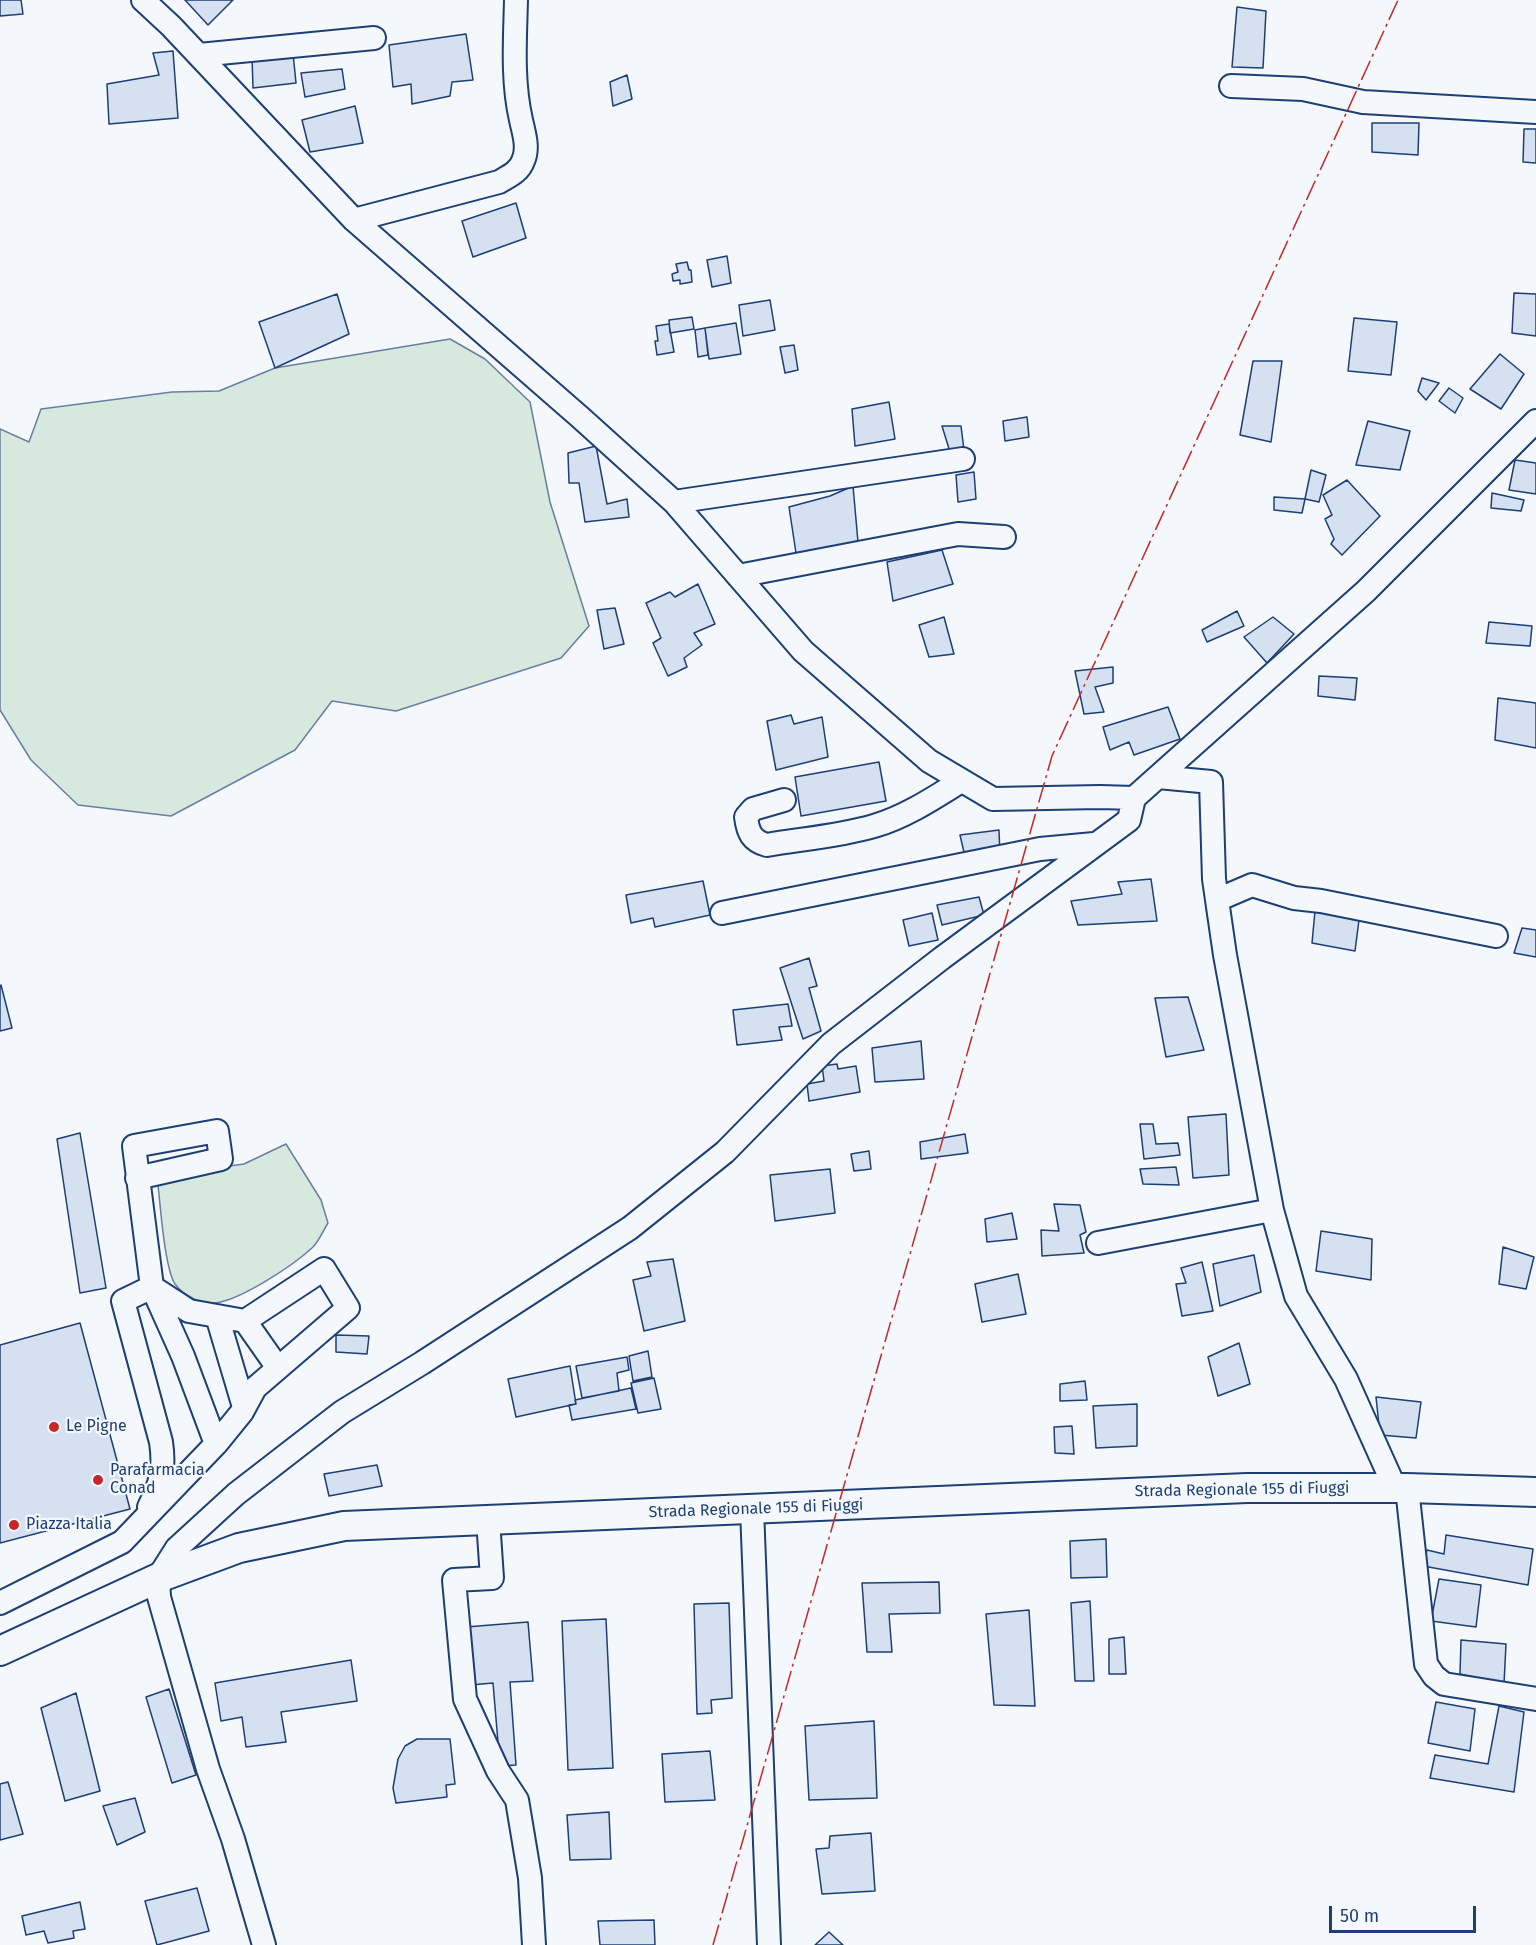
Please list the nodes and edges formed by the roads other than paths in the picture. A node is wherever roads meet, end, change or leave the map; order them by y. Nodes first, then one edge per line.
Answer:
1 (143, 0) edge
2 (516, 0) edge
3 (374, 38) dead end
4 (199, 55) junction
5 (1231, 86) dead end
6 (1536, 112) edge
7 (354, 220) junction
8 (1536, 422) edge
9 (963, 459) dead end
10 (674, 502) junction
11 (1004, 537) dead end
12 (738, 576) junction
13 (1158, 777) junction
14 (961, 781) junction
15 (1134, 798) junction
16 (784, 800) dead end
17 (1096, 844) junction
18 (1217, 900) junction
19 (722, 913) dead end
20 (1496, 936) dead end
21 (137, 1178) dead end
22 (1272, 1210) junction
23 (1098, 1243) dead end
24 (152, 1287) junction
25 (217, 1316) junction
26 (244, 1321) junction
27 (278, 1368) junction
28 (244, 1407) junction
29 (216, 1444) junction
30 (1401, 1488) junction
31 (1536, 1492) edge
32 (752, 1509) junction
33 (144, 1519) junction
34 (488, 1520) junction
35 (158, 1578) junction
36 (0, 1603) edge
37 (0, 1651) edge
38 (1536, 1699) edge
39 (264, 1945) edge
40 (534, 1945) edge
41 (769, 1945) edge

1 - 4 street
2 - 7 street
3 - 4 street
4 - 7 street
5 - 6 street
7 - 10 street
8 - 13 street
9 - 10 street
10 - 12 street
11 - 12 street
12 - 14 street
13 - 15 street
13 - 18 street
14 - 15 street
14 - 16 street
15 - 17 street
17 - 19 street
17 - 35 street
18 - 20 street
18 - 22 street
21 - 24 street
22 - 23 street
22 - 30 street
24 - 25 street
24 - 29 street
24 - 33 street
25 - 26 street
25 - 28 street
26 - 27 street
26 - 27 street
27 - 28 street
28 - 29 street
29 - 33 street
30 - 31 main road, Strada Regionale 155 di Fiuggi
30 - 32 main road, Strada Regionale 155 di Fiuggi
30 - 38 street
32 - 34 main road, Strada Regionale 155 di Fiuggi
32 - 41 street
33 - 36 street
34 - 35 main road, Strada Regionale 155 di Fiuggi
34 - 40 street
35 - 37 main road, Strada Regionale 155 di Fiuggi
35 - 39 street

